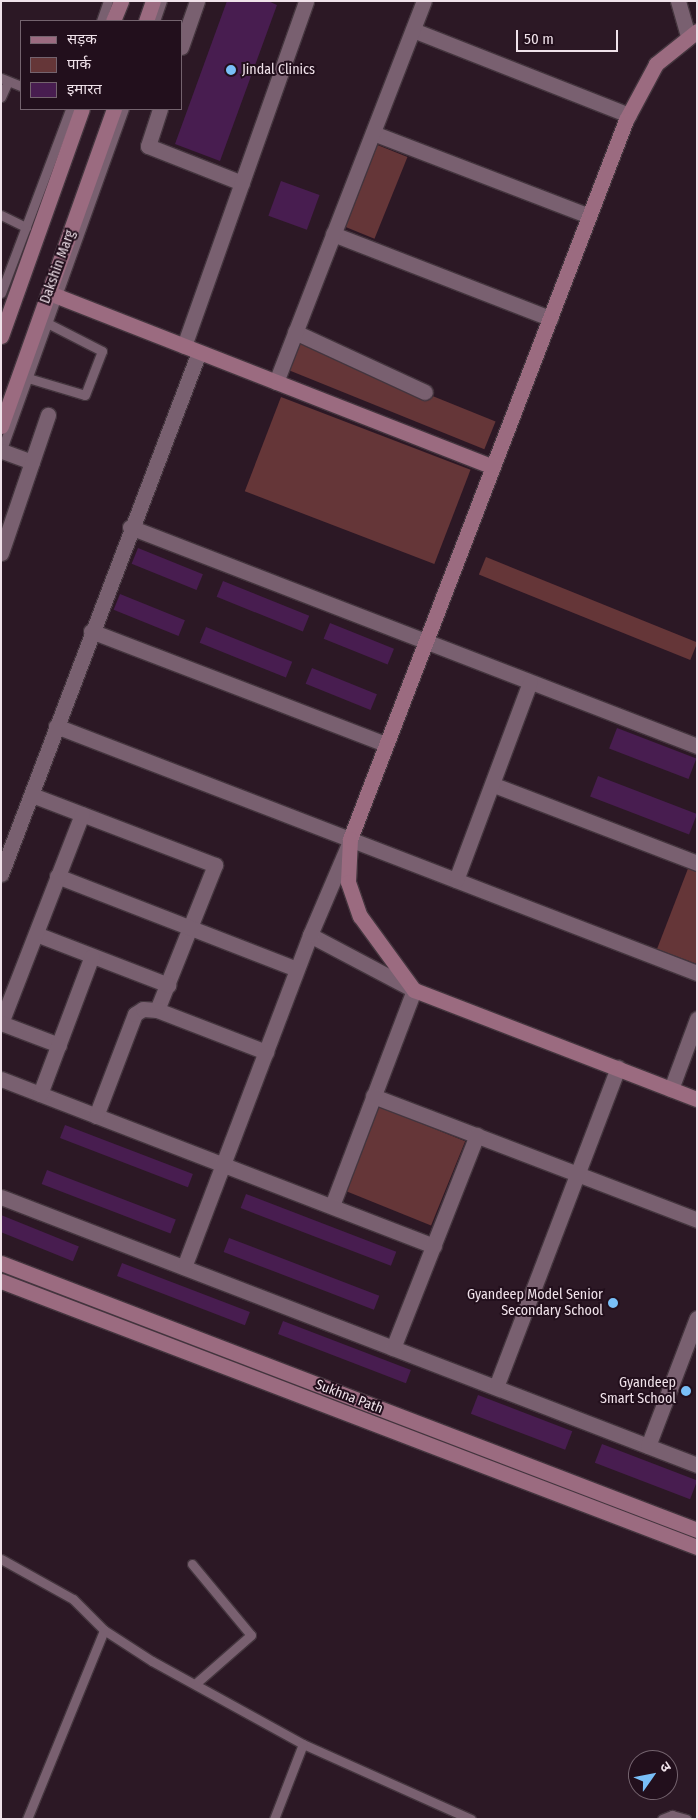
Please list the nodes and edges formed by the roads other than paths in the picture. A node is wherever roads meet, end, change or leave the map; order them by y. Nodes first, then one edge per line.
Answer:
1 (108, 1) edge
2 (121, 1) edge
3 (153, 1) edge
4 (162, 1) edge
5 (197, 1) edge
6 (306, 1) edge
7 (424, 1) edge
8 (678, 1) edge
9 (101, 20) edge
10 (114, 20) edge
11 (146, 20) edge
12 (155, 20) edge
13 (413, 30) junction
14 (692, 33) edge
15 (182, 44) edge
16 (5, 80) edge
17 (20, 86) edge
18 (1, 97) edge
19 (70, 110) edge
20 (82, 110) edge
21 (114, 110) edge
22 (124, 110) edge
23 (160, 110) edge
24 (629, 115) junction
25 (373, 133) junction
26 (242, 183) junction
27 (1, 215) edge
28 (589, 216) junction
29 (26, 227) junction
30 (333, 234) junction
31 (1, 293) edge
32 (57, 296) junction
33 (550, 318) junction
34 (47, 324) junction
35 (295, 332) junction
36 (1, 336) edge
37 (184, 346) junction
38 (199, 352) junction
39 (28, 378) junction
40 (276, 382) junction
41 (425, 392) dead end
42 (48, 415) dead end
43 (1, 426) edge
44 (1, 452) edge
45 (32, 462) junction
46 (493, 467) junction
47 (130, 527) junction
48 (1, 552) edge
49 (91, 631) junction
50 (425, 641) junction
51 (530, 682) junction
52 (56, 726) junction
53 (386, 744) junction
54 (697, 746) edge
55 (494, 785) junction
56 (32, 795) junction
57 (82, 814) junction
58 (349, 843) junction
59 (697, 863) edge
60 (1, 874) edge
61 (57, 876) junction
62 (456, 880) junction
63 (190, 927) junction
64 (36, 934) junction
65 (310, 935) junction
66 (92, 956) junction
67 (297, 968) junction
68 (697, 973) edge
69 (168, 985) junction
70 (414, 990) junction
71 (157, 1010) junction
72 (697, 1019) edge
73 (1, 1023) edge
74 (59, 1045) junction
75 (266, 1052) junction
76 (618, 1068) junction
77 (1, 1079) edge
78 (671, 1089) junction
79 (40, 1094) junction
80 (373, 1096) junction
81 (697, 1099) edge
82 (96, 1116) junction
83 (477, 1136) junction
84 (224, 1165) junction
85 (578, 1174) junction
86 (1, 1197) edge
87 (332, 1206) junction
88 (697, 1220) edge
89 (434, 1246) junction
90 (1, 1263) edge
91 (184, 1267) junction
92 (1, 1281) edge
93 (697, 1318) edge
94 (393, 1348) junction
95 (691, 1349) edge
96 (496, 1387) junction
97 (648, 1446) junction
98 (697, 1465) edge
99 (697, 1530) edge
100 (697, 1547) edge
101 (1, 1559) edge
102 (192, 1564) dead end
103 (104, 1630) junction
104 (195, 1684) junction
105 (303, 1744) junction
106 (27, 1819) edge
107 (274, 1819) edge
108 (472, 1819) edge
109 (662, 1819) edge
110 (686, 1819) edge

1 - 9 lane
2 - 10 main road
3 - 11 main road
4 - 12 lane
5 - 15 street
6 - 26 street
7 - 13 street
8 - 14 street
13 - 24 street
13 - 25 street
14 - 24 main road
16 - 17 lane
16 - 18 lane
19 - 29 lane
20 - 36 main road
21 - 43 main road, Dakshin Marg
22 - 32 lane
23 - 26 street
24 - 28 main road
25 - 28 street
25 - 30 street
26 - 37 street
27 - 29 lane
28 - 33 main road
29 - 31 lane
30 - 33 street
30 - 35 street
32 - 34 lane
32 - 37 main road
33 - 46 main road
34 - 39 lane
34 - 39 lane
35 - 40 street
35 - 41 street
37 - 38 main road
38 - 40 main road
38 - 47 street
39 - 44 lane
40 - 46 main road
42 - 45 street
44 - 45 street
45 - 48 street
46 - 50 main road
47 - 49 street
47 - 50 street
49 - 52 street
49 - 53 street
50 - 51 street
50 - 53 main road
51 - 54 street
51 - 55 street
52 - 56 street
52 - 58 street
53 - 58 main road
55 - 59 street
55 - 62 street
56 - 57 street
56 - 60 street
57 - 61 street
57 - 63 street
58 - 62 street
58 - 65 street
58 - 70 main road
61 - 63 street
61 - 64 street
62 - 68 street
63 - 67 street
63 - 69 street
64 - 66 street
64 - 73 street
65 - 67 street
65 - 70 street
66 - 69 street
66 - 74 street
67 - 75 street
69 - 71 street
70 - 76 main road
70 - 80 street
71 - 75 street
71 - 82 street
72 - 78 street
73 - 74 street
74 - 79 street
75 - 84 street
76 - 78 main road
76 - 85 street
77 - 79 street
78 - 81 main road
79 - 82 street
80 - 83 street
80 - 87 street
82 - 84 street
83 - 85 street
83 - 89 street
84 - 87 street
84 - 91 street
85 - 88 street
85 - 96 street
86 - 91 street
87 - 89 street
89 - 94 street
90 - 99 main road, Sukhna Path
91 - 94 street
92 - 100 main road, Sukhna Path
93 - 95 street
94 - 96 street
95 - 97 street
96 - 97 street
97 - 98 street
101 - 103 lane
102 - 104 lane
103 - 104 lane
103 - 106 lane
104 - 105 lane
105 - 107 lane
105 - 108 lane
109 - 110 lane

